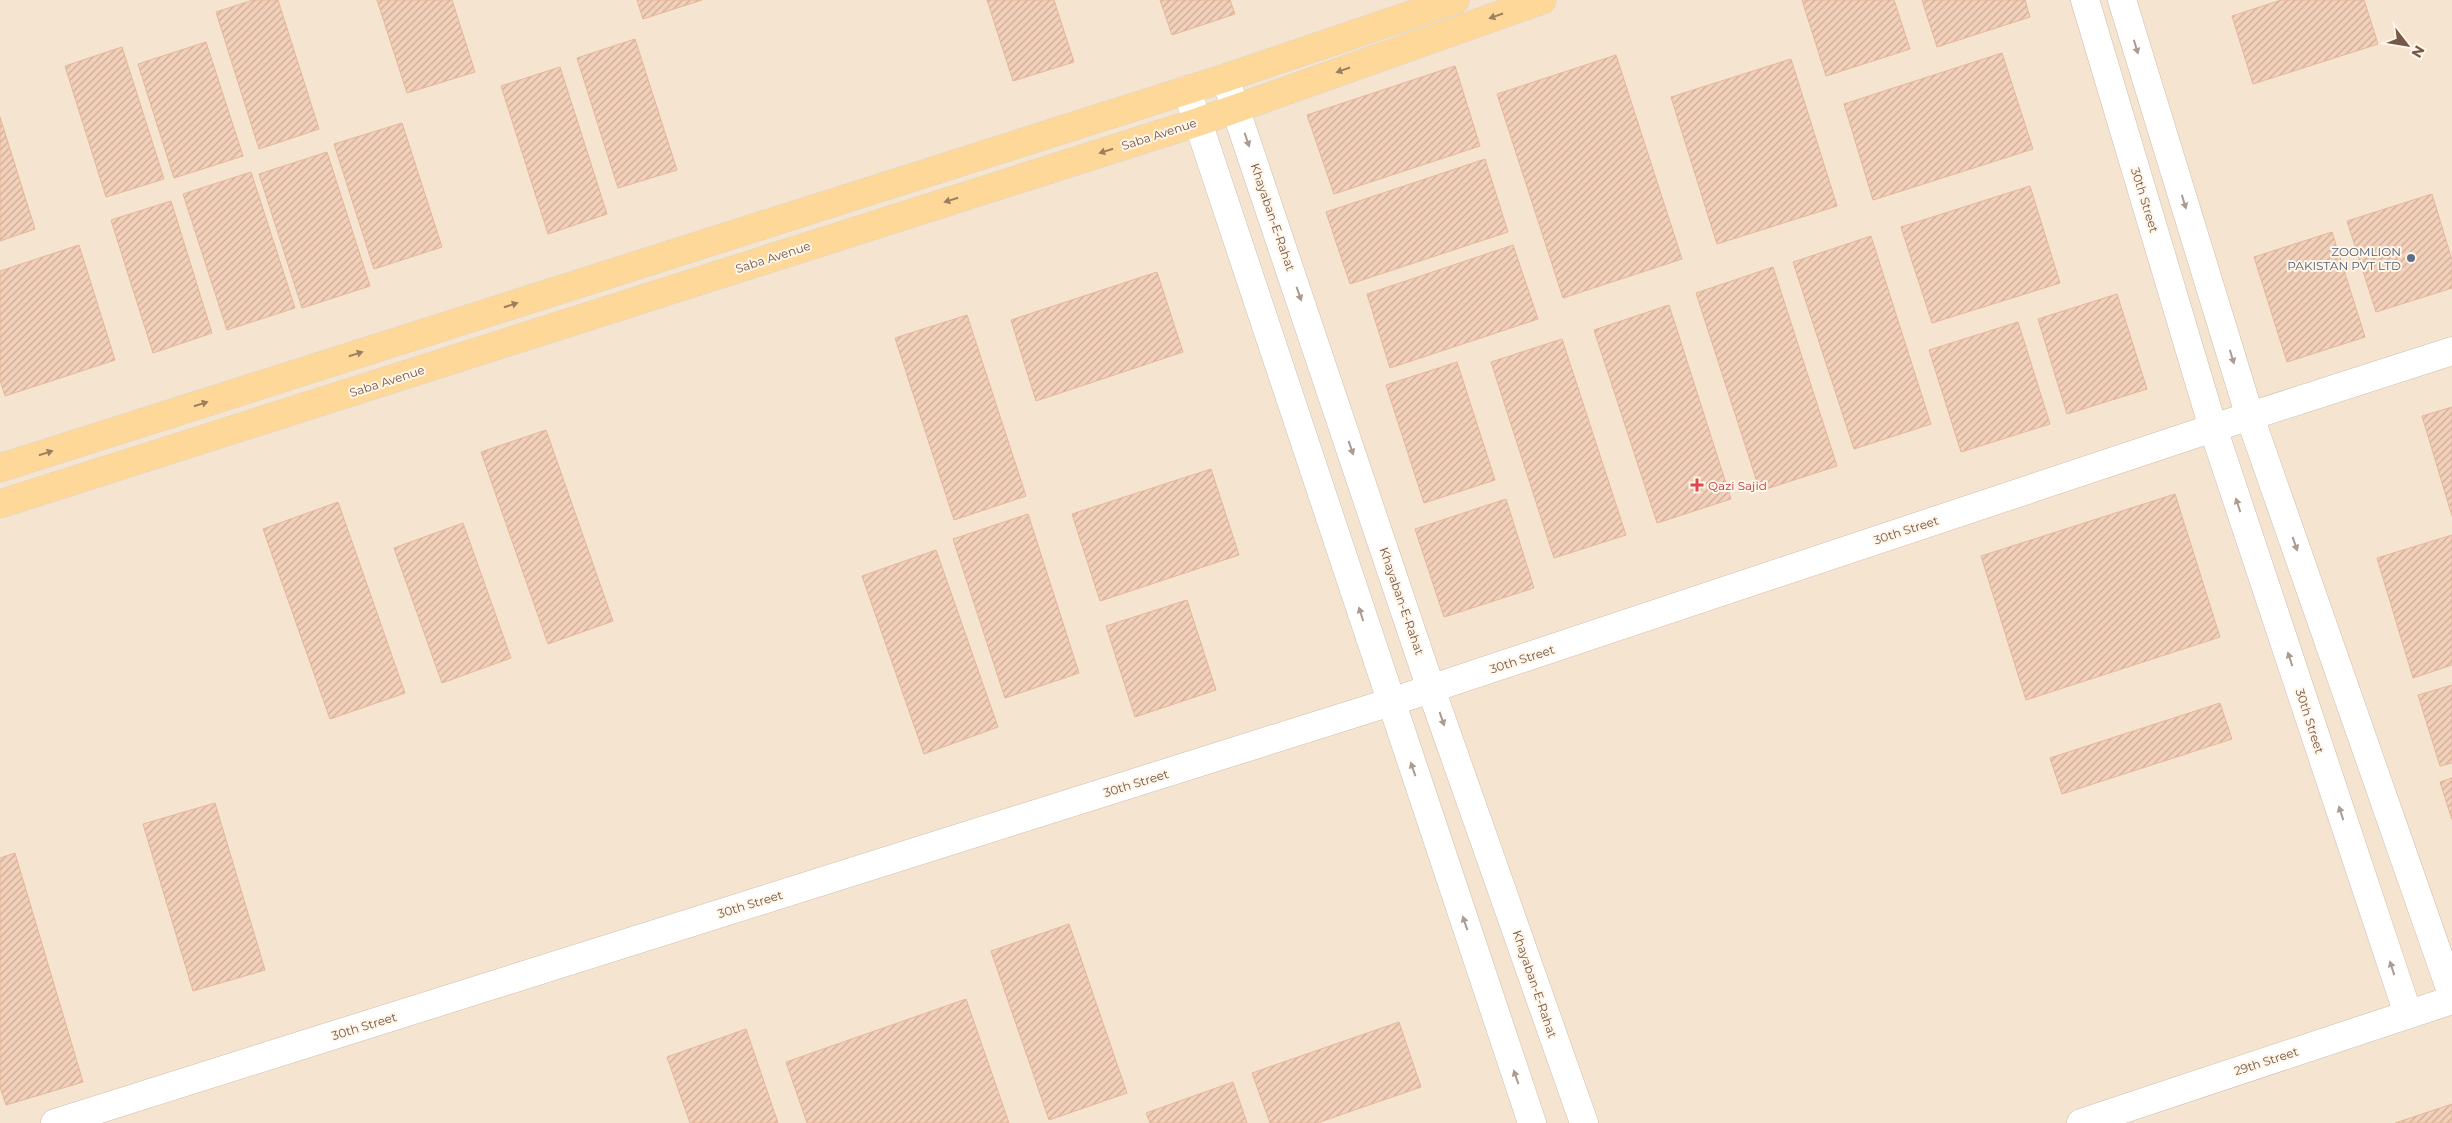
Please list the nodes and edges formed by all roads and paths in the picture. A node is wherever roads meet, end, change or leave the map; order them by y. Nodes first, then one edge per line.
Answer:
1 (1455, 0) edge
2 (1542, 0) edge
3 (2085, 0) edge
4 (2122, 0) edge
5 (1225, 78) junction
6 (1186, 90) junction
7 (1237, 108) junction
8 (1198, 122) junction
9 (2452, 351) edge
10 (2250, 417) junction
11 (2213, 428) junction
12 (0, 468) edge
13 (0, 504) edge
14 (1431, 689) junction
15 (1391, 702) junction
16 (2452, 994) edge
17 (2452, 1000) edge
18 (2408, 1014) junction
19 (55, 1123) edge
20 (1532, 1123) edge
21 (1584, 1123) edge
22 (2081, 1123) edge

1 - 5 main road
2 -> 7 main road, Saba Avenue
3 - 11 street, 30th Street
4 -> 10 street
5 - 6 main road
5 - 7 street, Khayaban-E-Rahat
6 - 8 street
12 -> 6 main road
7 - 8 main road, Saba Avenue
7 -> 14 street, Khayaban-E-Rahat
8 -> 13 main road, Saba Avenue
15 -> 8 street
9 - 10 street, 30th Street
10 - 11 street, 30th Street
10 -> 16 street
11 - 14 street, 30th Street
18 -> 11 street, 30th Street
14 - 15 street, 30th Street
14 -> 21 street, Khayaban-E-Rahat
15 - 19 street, 30th Street
20 -> 15 street
17 - 18 street, 29th Street
18 - 22 street, 29th Street

